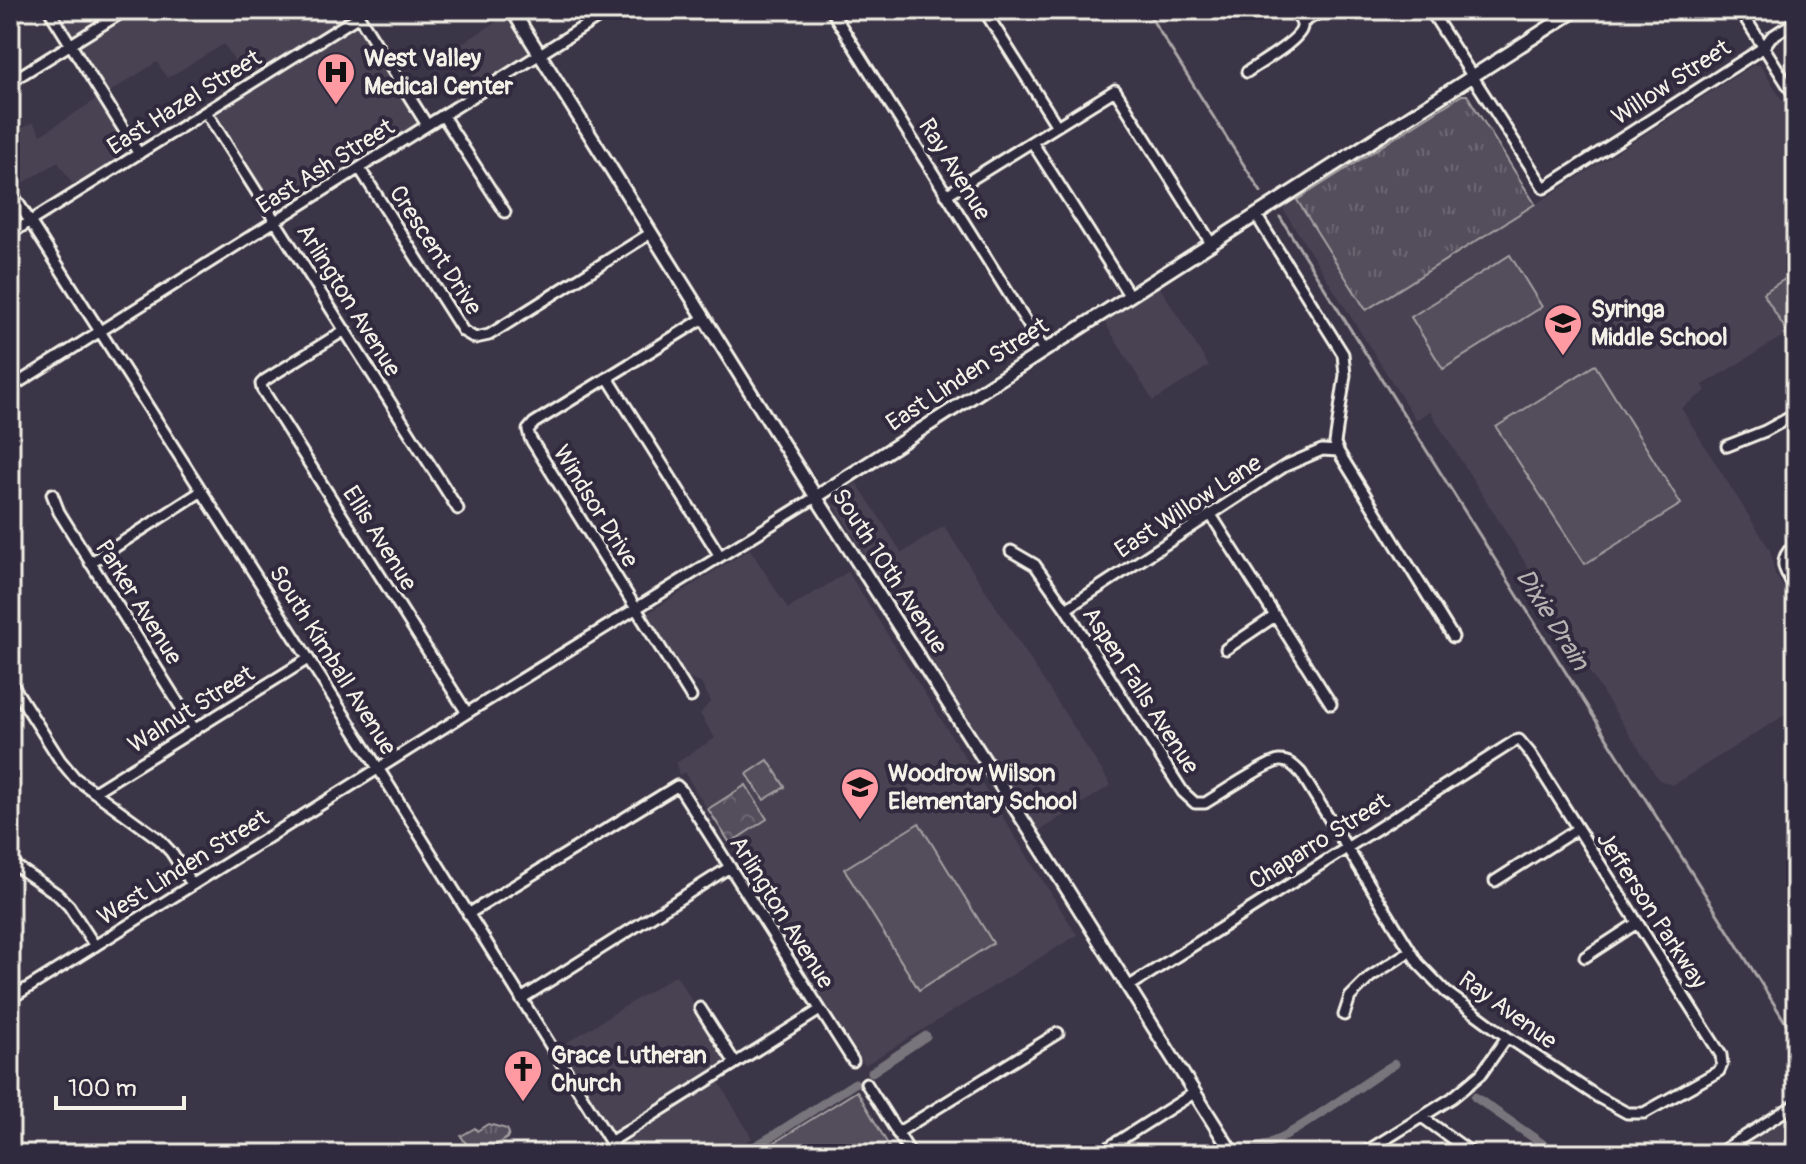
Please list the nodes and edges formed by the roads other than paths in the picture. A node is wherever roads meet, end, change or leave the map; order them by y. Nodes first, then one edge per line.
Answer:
1 (49, 10) edge
2 (126, 10) edge
3 (512, 10) edge
4 (610, 10) edge
5 (831, 10) edge
6 (984, 10) edge
7 (1293, 10) edge
8 (1323, 10) edge
9 (1430, 10) edge
10 (1576, 10) edge
11 (1740, 10) edge
12 (357, 13) edge
13 (1796, 21) edge
14 (1302, 26) junction
15 (71, 45) junction
16 (1764, 47) junction
17 (540, 55) junction
18 (1247, 72) dead end
19 (1472, 78) junction
20 (10, 82) edge
21 (1796, 98) edge
22 (206, 112) junction
23 (443, 116) junction
24 (427, 125) junction
25 (1057, 126) junction
26 (1032, 142) junction
27 (139, 154) junction
28 (360, 169) junction
29 (10, 190) edge
30 (946, 195) junction
31 (505, 212) dead end
32 (1256, 215) junction
33 (30, 221) junction
34 (275, 221) junction
35 (651, 233) junction
36 (10, 234) edge
37 (1211, 243) junction
38 (1129, 295) junction
39 (704, 318) junction
40 (345, 330) junction
41 (101, 331) junction
42 (1044, 350) junction
43 (608, 378) junction
44 (10, 388) edge
45 (1796, 414) edge
46 (1727, 446) dead end
47 (1338, 451) junction
48 (202, 491) junction
49 (52, 494) dead end
50 (816, 497) junction
51 (458, 509) dead end
52 (1211, 515) junction
53 (1793, 546) dead end
54 (1011, 551) dead end
55 (720, 556) junction
56 (90, 563) junction
57 (1796, 589) edge
58 (635, 608) junction
59 (1066, 609) junction
60 (1275, 616) junction
61 (1453, 637) dead end
62 (1226, 649) dead end
63 (308, 659) junction
64 (10, 681) edge
65 (691, 697) dead end
66 (1331, 704) dead end
67 (467, 713) junction
68 (195, 730) junction
69 (1529, 752) joint
70 (378, 768) junction
71 (94, 792) junction
72 (1577, 829) junction
73 (1347, 847) junction
74 (10, 862) edge
75 (730, 867) junction
76 (1495, 881) dead end
77 (192, 884) junction
78 (468, 914) junction
79 (1637, 923) junction
80 (95, 946) junction
81 (1410, 951) junction
82 (1585, 957) dead end
83 (1128, 987) junction
84 (10, 999) edge
85 (521, 999) junction
86 (700, 1008) dead end
87 (820, 1010) junction
88 (1344, 1015) dead end
89 (1058, 1033) dead end
90 (1507, 1037) junction
91 (853, 1061) dead end
92 (735, 1063) junction
93 (866, 1083) dead end
94 (1699, 1083) joint
95 (1194, 1093) junction
96 (1796, 1104) edge
97 (1422, 1117) junction
98 (897, 1133) junction
99 (610, 1142) junction
100 (618, 1154) edge
101 (911, 1154) edge
102 (1098, 1154) edge
103 (1233, 1154) edge
104 (1362, 1154) edge
105 (1473, 1154) edge
106 (1717, 1154) edge

1 - 15 street
2 - 15 street
3 - 17 main road, South 10th Avenue
4 - 17 street, East Ash Street
5 - 30 street, Ray Avenue
6 - 25 street
7 - 14 street
8 - 14 street
9 - 19 street
10 - 19 main road, East Linden Street
11 - 16 street
12 - 22 street, East Hazel Street
12 - 24 street
13 - 16 street, Willow Street
14 - 18 street
15 - 20 street
15 - 27 street
16 - 19 street, Willow Street
16 - 21 street
17 - 23 street, East Ash Street
17 - 35 main road, South 10th Avenue
19 - 32 main road, East Linden Street
22 - 27 street, East Hazel Street
22 - 34 street, Arlington Avenue
23 - 24 street, East Ash Street
23 - 31 street
24 - 28 street, East Ash Street
25 - 26 street
25 - 37 street
26 - 30 street
26 - 38 street
27 - 33 street, East Hazel Street
28 - 34 street, East Ash Street
28 - 35 street, Crescent Drive
29 - 33 street, South Kimball Avenue
30 - 42 street, Ray Avenue
32 - 37 main road, East Linden Street
32 - 47 street
33 - 36 street, East Hazel Street
33 - 41 street, South Kimball Avenue
34 - 40 street, Arlington Avenue
34 - 41 street, East Ash Street
35 - 39 main road, South 10th Avenue
37 - 38 main road, East Linden Street
38 - 42 main road, East Linden Street
39 - 43 street, Windsor Drive
39 - 50 main road, South 10th Avenue
40 - 51 street, Arlington Avenue
40 - 67 street, Ellis Avenue
41 - 44 street, East Ash Street
41 - 48 street, South Kimball Avenue
42 - 50 main road, East Linden Street
43 - 55 street
43 - 58 street, Windsor Drive
45 - 46 street
47 - 52 street, East Willow Lane
47 - 61 street
48 - 56 street
48 - 63 street, South Kimball Avenue
49 - 56 street, Parker Avenue
50 - 55 street, East Linden Street
50 - 83 main road, South 10th Avenue
52 - 59 street, East Willow Lane
52 - 60 street
53 - 57 street
54 - 59 street, Aspen Falls Avenue
55 - 58 street, East Linden Street
56 - 68 street, Parker Avenue
58 - 65 street, Windsor Drive
58 - 67 street, East Linden Street
59 - 73 street, Aspen Falls Avenue
60 - 62 street
60 - 66 street
63 - 68 street, Walnut Street
63 - 70 street, South Kimball Avenue
64 - 71 street
67 - 70 street, East Linden Street
68 - 71 street, Walnut Street
69 - 72 street, Jefferson Parkway
69 - 73 street, Chaparro Street
70 - 77 street, West Linden Street
70 - 78 street, South Kimball Avenue
71 - 77 street
72 - 76 street
72 - 79 street, Jefferson Parkway
73 - 81 street, Ray Avenue
73 - 83 street, Chaparro Street
74 - 80 street
75 - 78 street, Arlington Avenue
75 - 85 street
75 - 87 street, Arlington Avenue
77 - 80 street, West Linden Street
78 - 85 street, South Kimball Avenue
79 - 82 street
79 - 94 street, Jefferson Parkway
80 - 84 street, West Linden Street
81 - 88 street
81 - 90 street, Ray Avenue
83 - 95 main road, South 10th Avenue
85 - 99 street, South Kimball Avenue
86 - 92 street
87 - 91 street, Arlington Avenue
87 - 92 street
89 - 98 street
90 - 94 street, Ray Avenue
90 - 97 street
92 - 99 street
93 - 98 street
95 - 102 street
95 - 103 main road, South 10th Avenue
96 - 106 street
97 - 104 street
97 - 105 street
98 - 101 street
99 - 100 street, South Kimball Avenue

